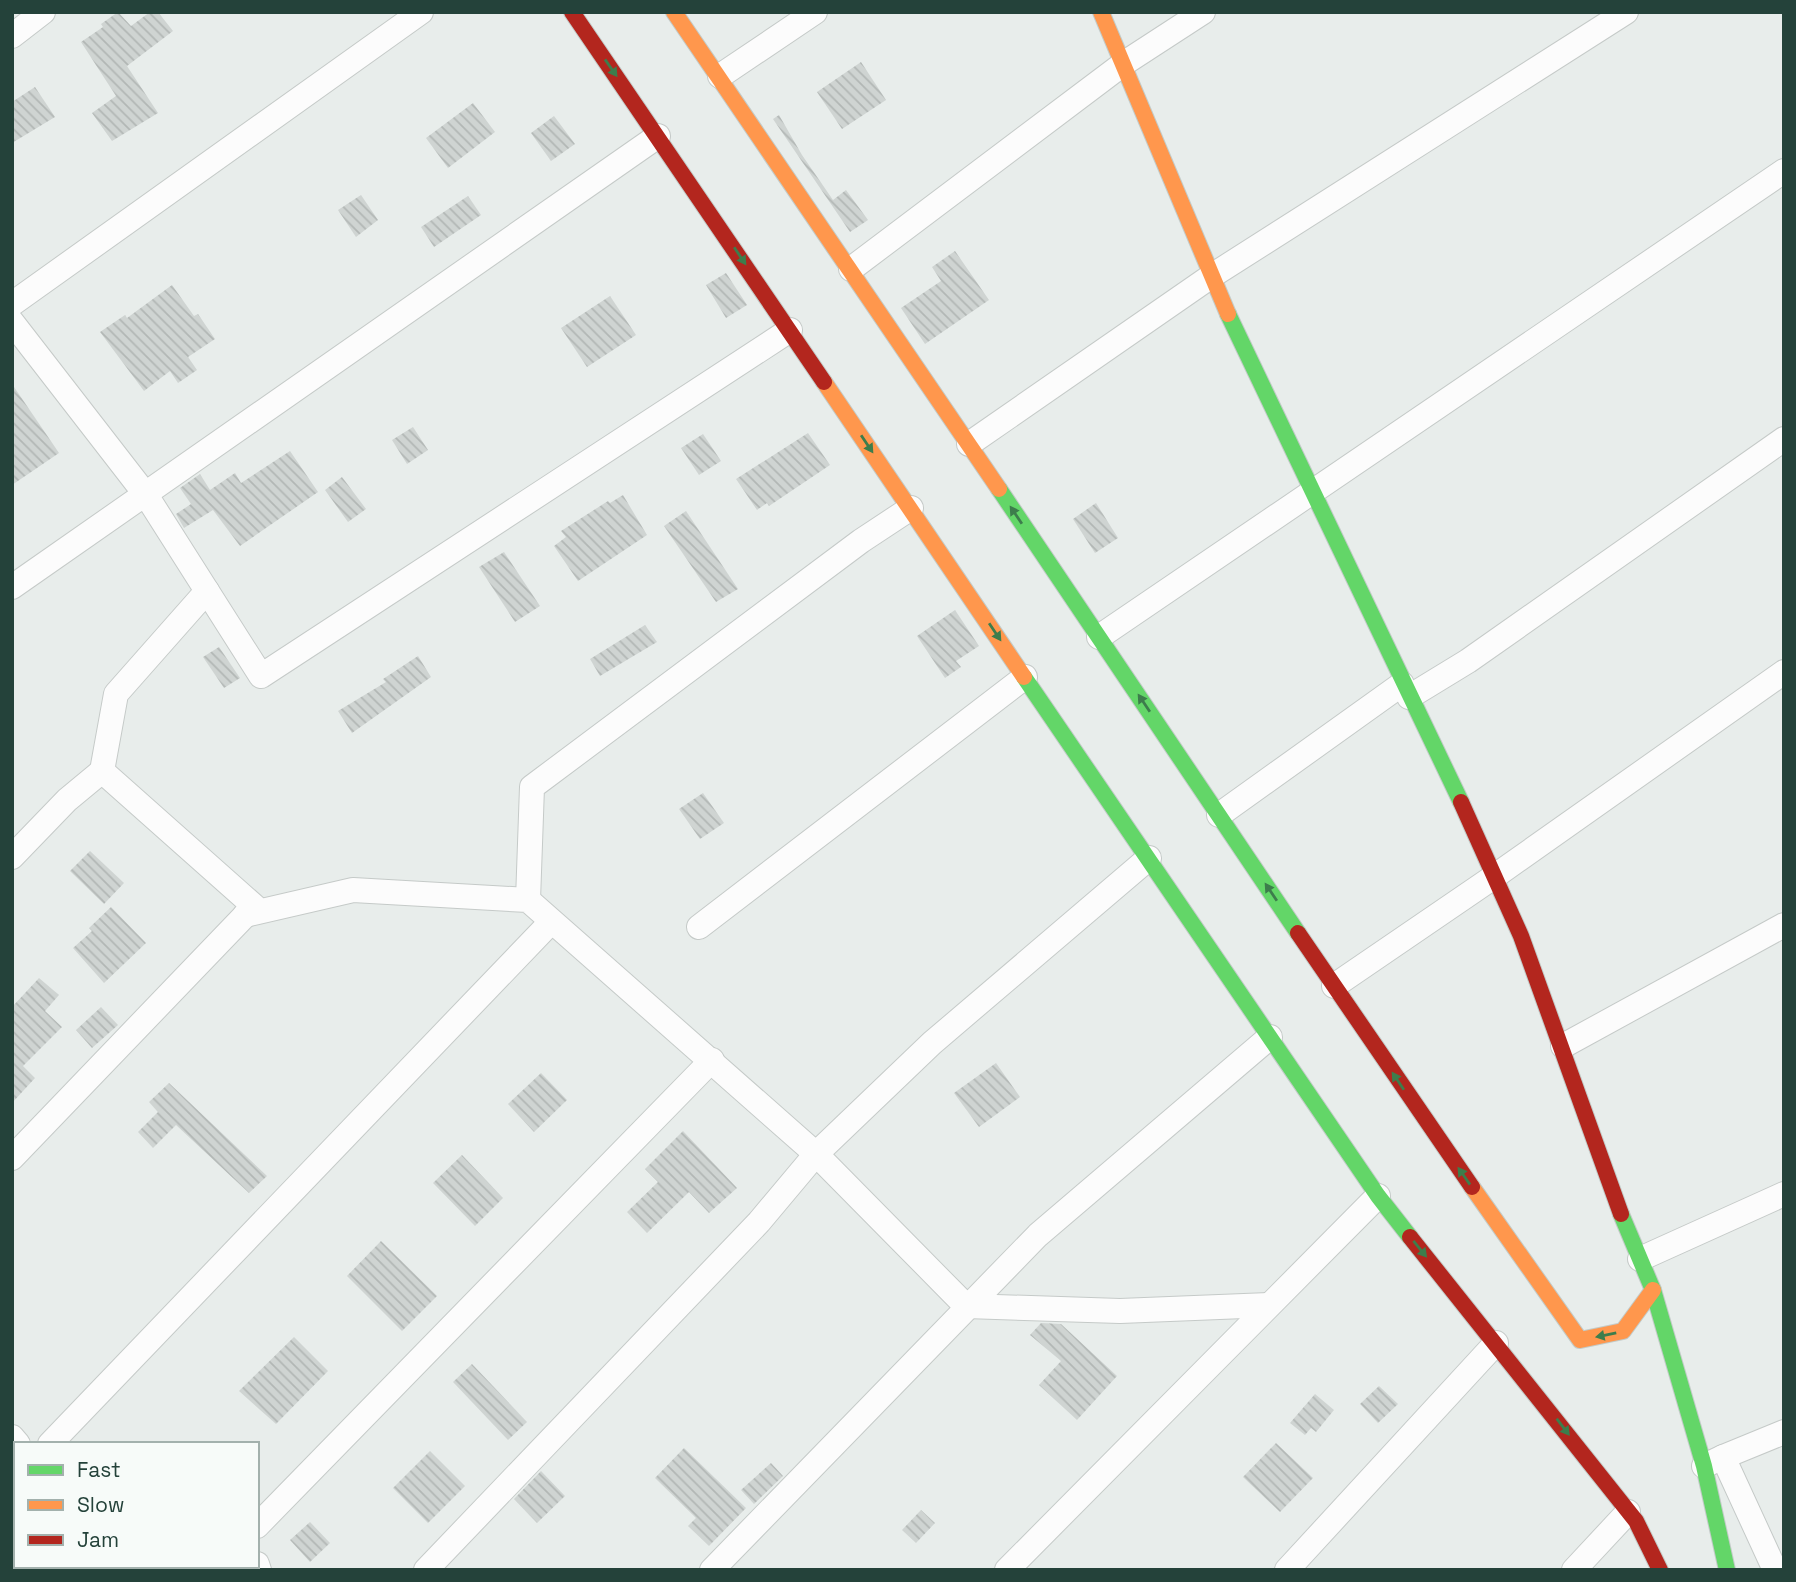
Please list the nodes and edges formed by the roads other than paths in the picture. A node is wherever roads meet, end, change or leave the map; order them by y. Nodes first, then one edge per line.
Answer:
1 (43, 12) edge
2 (421, 12) edge
3 (572, 12) edge
4 (674, 12) edge
5 (815, 12) edge
6 (1101, 12) edge
7 (1203, 12) edge
8 (1626, 12) edge
9 (12, 36) edge
10 (1123, 64) junction
11 (720, 76) junction
12 (659, 136) junction
13 (1784, 171) edge
14 (851, 269) junction
15 (1210, 277) junction
16 (12, 304) edge
17 (12, 321) edge
18 (790, 330) junction
19 (1784, 439) edge
20 (969, 444) junction
21 (1311, 492) junction
22 (146, 495) junction
23 (911, 508) junction
24 (12, 587) edge
25 (207, 591) junction
26 (1099, 637) junction
27 (1784, 672) edge
28 (1025, 677) junction
29 (1405, 690) junction
30 (102, 771) junction
31 (1219, 815) junction
32 (12, 856) edge
33 (1149, 858) junction
34 (1495, 876) junction
35 (528, 900) junction
36 (245, 915) junction
37 (551, 922) junction
38 (1784, 925) edge
39 (699, 927) dead end
40 (1334, 986) junction
41 (1270, 1037) junction
42 (1563, 1046) junction
43 (712, 1060) junction
44 (816, 1154) junction
45 (12, 1158) edge
46 (1784, 1194) edge
47 (1378, 1196) junction
48 (1640, 1259) junction
49 (1653, 1290) junction
50 (1269, 1305) junction
51 (966, 1306) junction
52 (1496, 1343) junction
53 (1784, 1432) edge
54 (52, 1442) edge
55 (1714, 1462) junction
56 (1629, 1512) junction
57 (259, 1524) edge
58 (426, 1570) edge
59 (712, 1570) edge
60 (1007, 1570) edge
61 (1287, 1570) edge
62 (1574, 1570) edge
63 (1660, 1570) edge
64 (1727, 1570) edge
65 (1775, 1570) edge

1 - 9 street
2 - 16 street
3 -> 12 main road
4 - 11 main road
5 - 11 street
6 - 10 main road
7 - 10 street
8 - 15 street
10 - 14 street
10 - 15 main road
11 - 14 main road
12 -> 18 main road
12 - 22 street
13 - 21 street
14 - 20 main road
15 - 20 street
15 - 21 main road
17 - 22 street
18 -> 23 main road
18 - 25 street
19 - 29 street
26 -> 20 main road
21 - 26 street
21 - 29 main road
22 - 24 street
22 - 25 street
23 -> 28 main road
23 - 35 street
25 - 30 street
31 -> 26 main road
27 - 34 street
28 - 33 main road
28 - 39 street
29 - 31 street
29 - 34 main road
30 - 32 street
30 - 36 street
40 -> 31 main road
33 - 41 main road
33 - 44 street
34 - 40 street
34 - 42 main road
35 - 36 street
35 - 37 street
36 - 45 street
37 - 43 street
37 - 54 street
38 - 42 street
49 -> 40 main road
41 - 47 main road
41 - 51 street
42 - 48 main road
43 - 44 street
43 - 57 street
44 - 51 street
44 - 58 street
46 - 48 street
47 - 50 street
47 -> 52 main road
48 - 49 main road
49 - 55 main road
50 - 51 street
50 - 60 street
51 - 59 street
52 -> 56 main road
52 - 61 street
53 - 55 street
55 - 64 main road
55 - 65 street
56 - 62 street
56 - 63 main road

